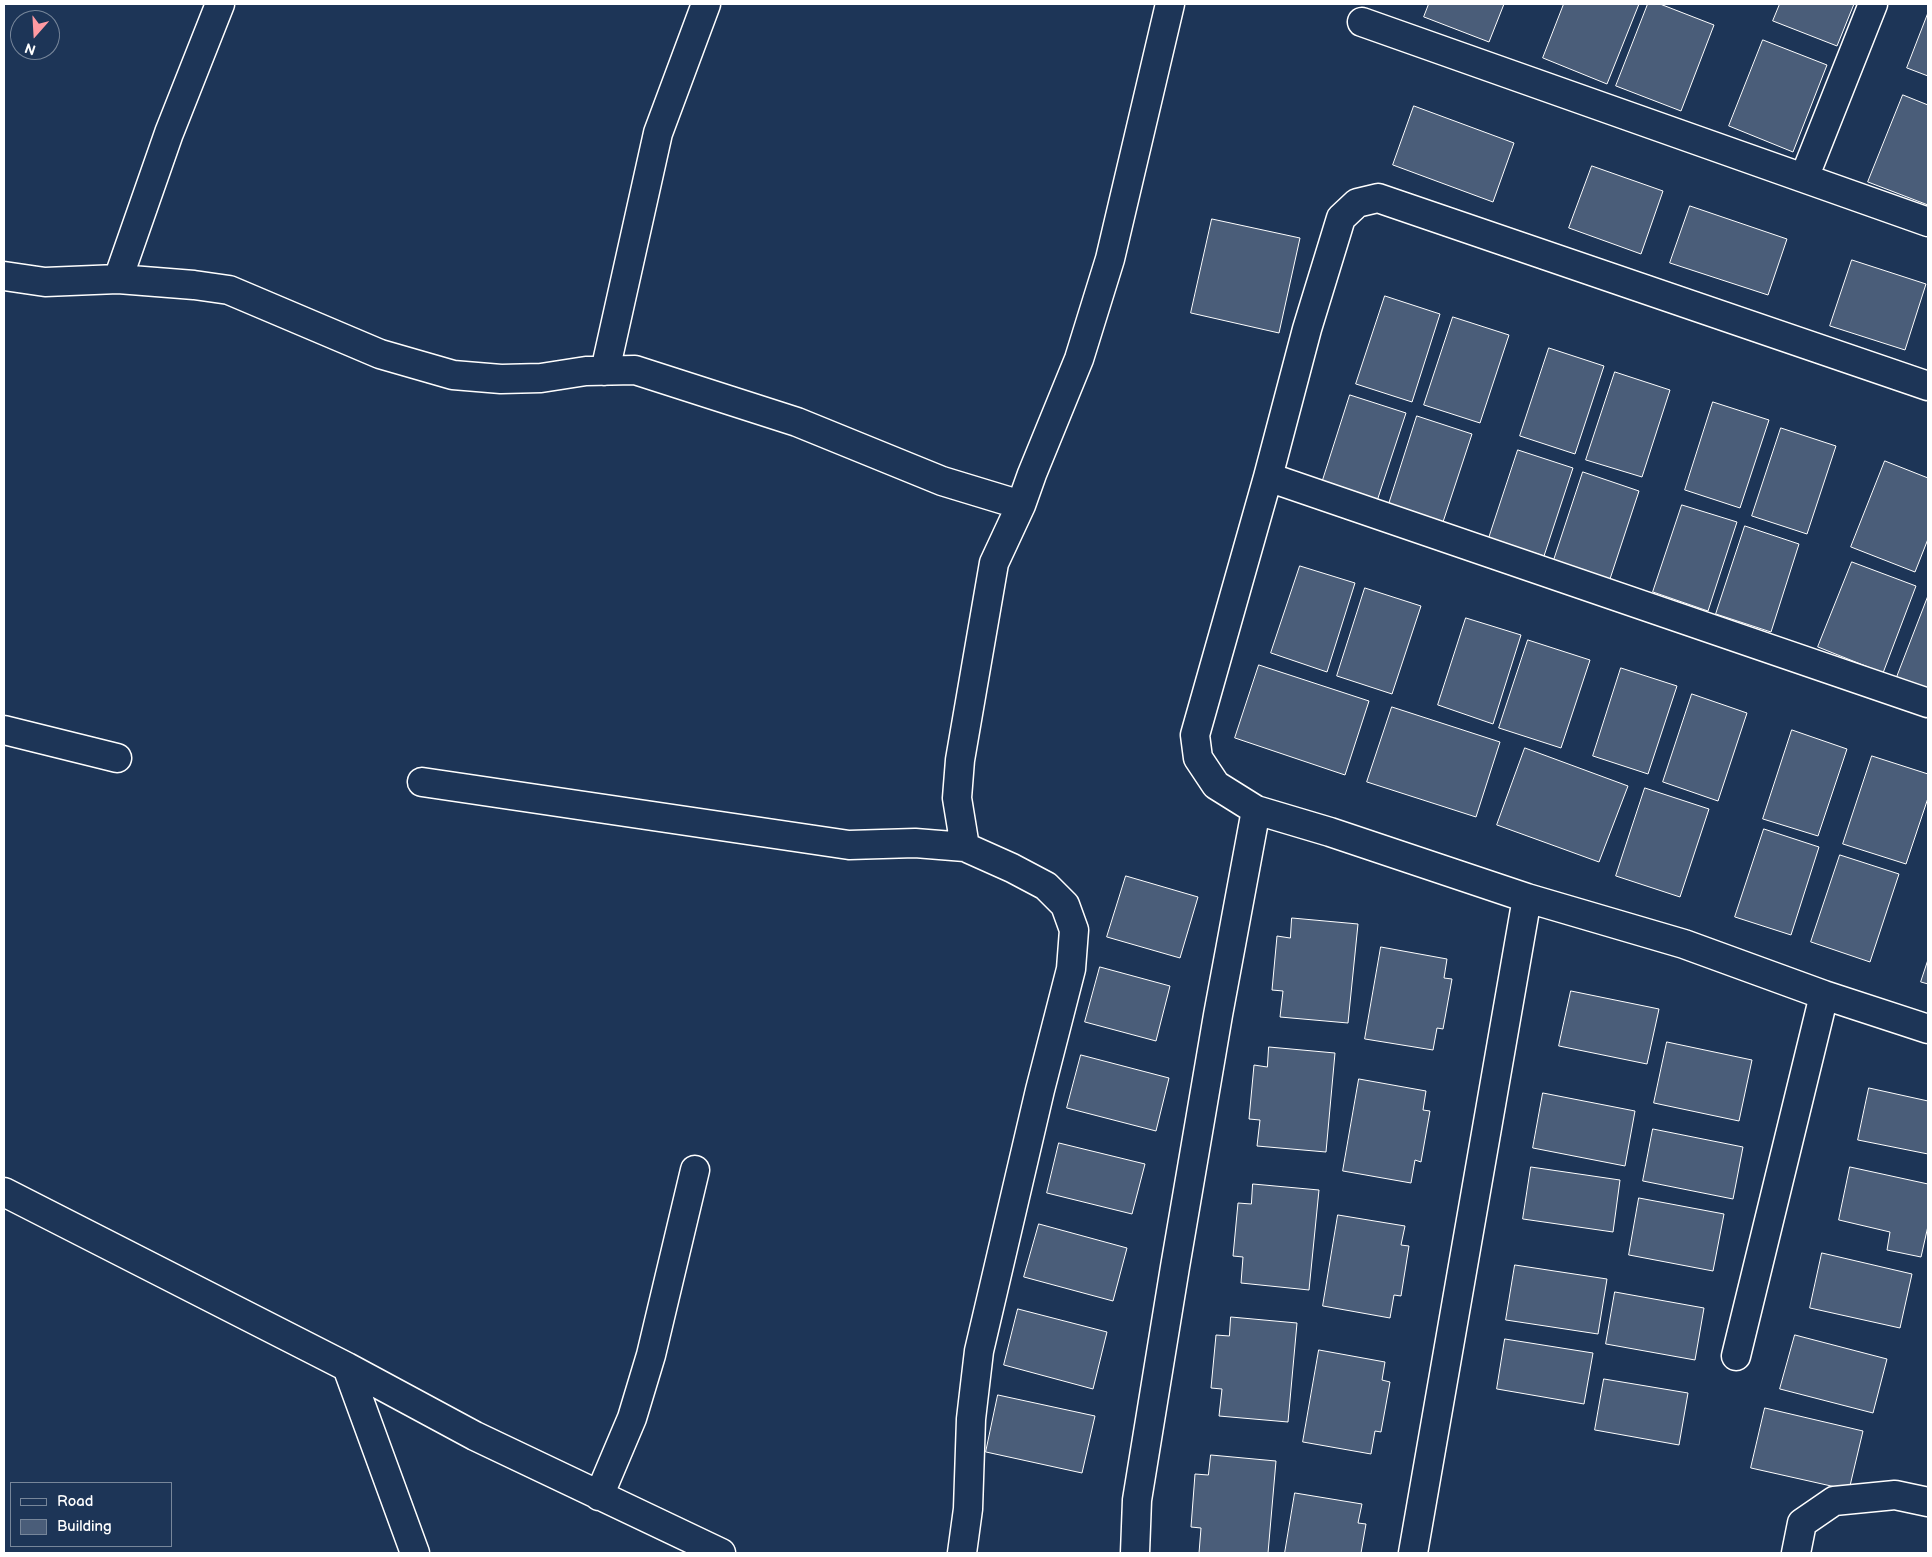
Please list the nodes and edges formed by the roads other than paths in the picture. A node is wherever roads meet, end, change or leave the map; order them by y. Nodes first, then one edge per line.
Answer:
1 (220, 4) edge
2 (706, 4) edge
3 (1170, 4) edge
4 (1873, 4) edge
5 (1362, 22) dead end
6 (1804, 178) junction
7 (1928, 222) edge
8 (4, 276) edge
9 (118, 279) junction
10 (604, 371) junction
11 (1928, 386) edge
12 (1268, 478) junction
13 (1021, 505) junction
14 (1928, 703) edge
15 (4, 730) edge
16 (117, 758) dead end
17 (422, 782) dead end
18 (1256, 810) junction
19 (965, 847) junction
20 (1527, 898) junction
21 (1824, 995) junction
22 (1928, 1029) edge
23 (695, 1170) dead end
24 (4, 1192) edge
25 (1736, 1356) dead end
26 (347, 1367) junction
27 (599, 1496) junction
28 (1928, 1502) edge
29 (415, 1553) edge
30 (721, 1553) edge
31 (962, 1553) edge
32 (1135, 1553) edge
33 (1413, 1553) edge
34 (1796, 1553) edge

1 - 9 street
2 - 10 street
3 - 13 street
4 - 6 street
5 - 6 street
6 - 7 street
8 - 9 street
9 - 10 street
10 - 13 street
11 - 12 street
12 - 14 street
12 - 18 street
13 - 19 street
15 - 16 street
17 - 19 street
18 - 20 street
18 - 32 street
19 - 31 street
20 - 21 street
20 - 33 street
21 - 22 street
21 - 25 street
23 - 27 street
24 - 26 street
26 - 27 street
26 - 29 street
27 - 30 street
28 - 34 street

